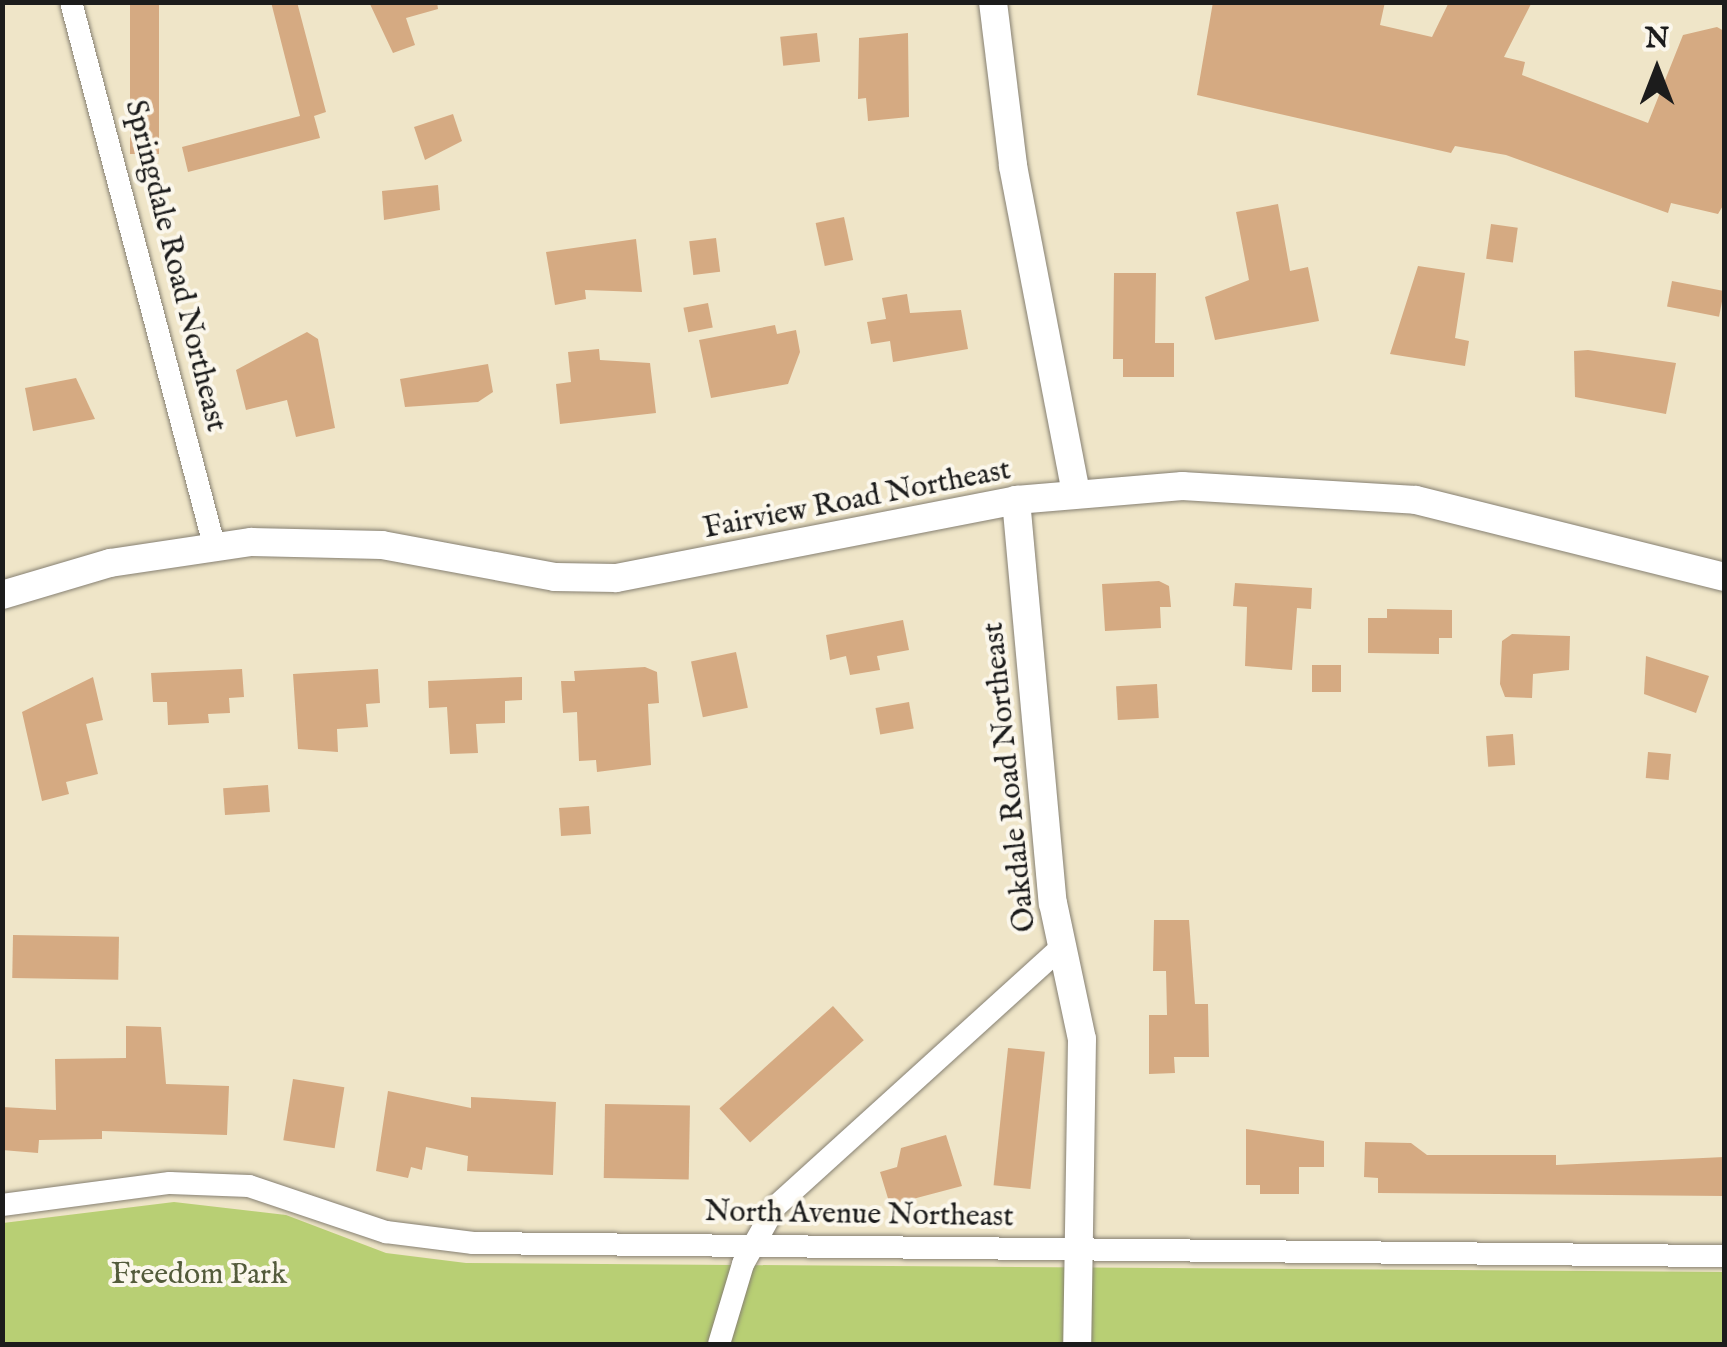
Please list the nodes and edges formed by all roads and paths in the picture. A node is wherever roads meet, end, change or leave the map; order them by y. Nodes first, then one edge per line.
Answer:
1 (72, 2) edge
2 (994, 2) edge
3 (1076, 494) junction
4 (1016, 500) junction
5 (214, 545) junction
6 (1724, 577) edge
7 (2, 595) edge
8 (1060, 949) junction
9 (2, 1205) edge
10 (754, 1243) junction
11 (1077, 1249) junction
12 (1724, 1256) edge
13 (719, 1344) edge
14 (1077, 1344) edge

1 - 5 street, Springdale Road Northeast
2 - 3 street
3 - 4 street, Fairview Road Northeast
3 - 6 street, Fairview Road Northeast
4 - 5 street, Fairview Road Northeast
4 - 8 street, Oakdale Road Northeast
5 - 7 street, Fairview Road Northeast
8 - 10 street
8 - 11 street, Oakdale Road Northeast
9 - 10 street, North Avenue Northeast
10 - 11 street, North Avenue Northeast
10 - 13 street
11 - 12 street, North Avenue Northeast
11 - 14 street, Oakdale Road Northeast

